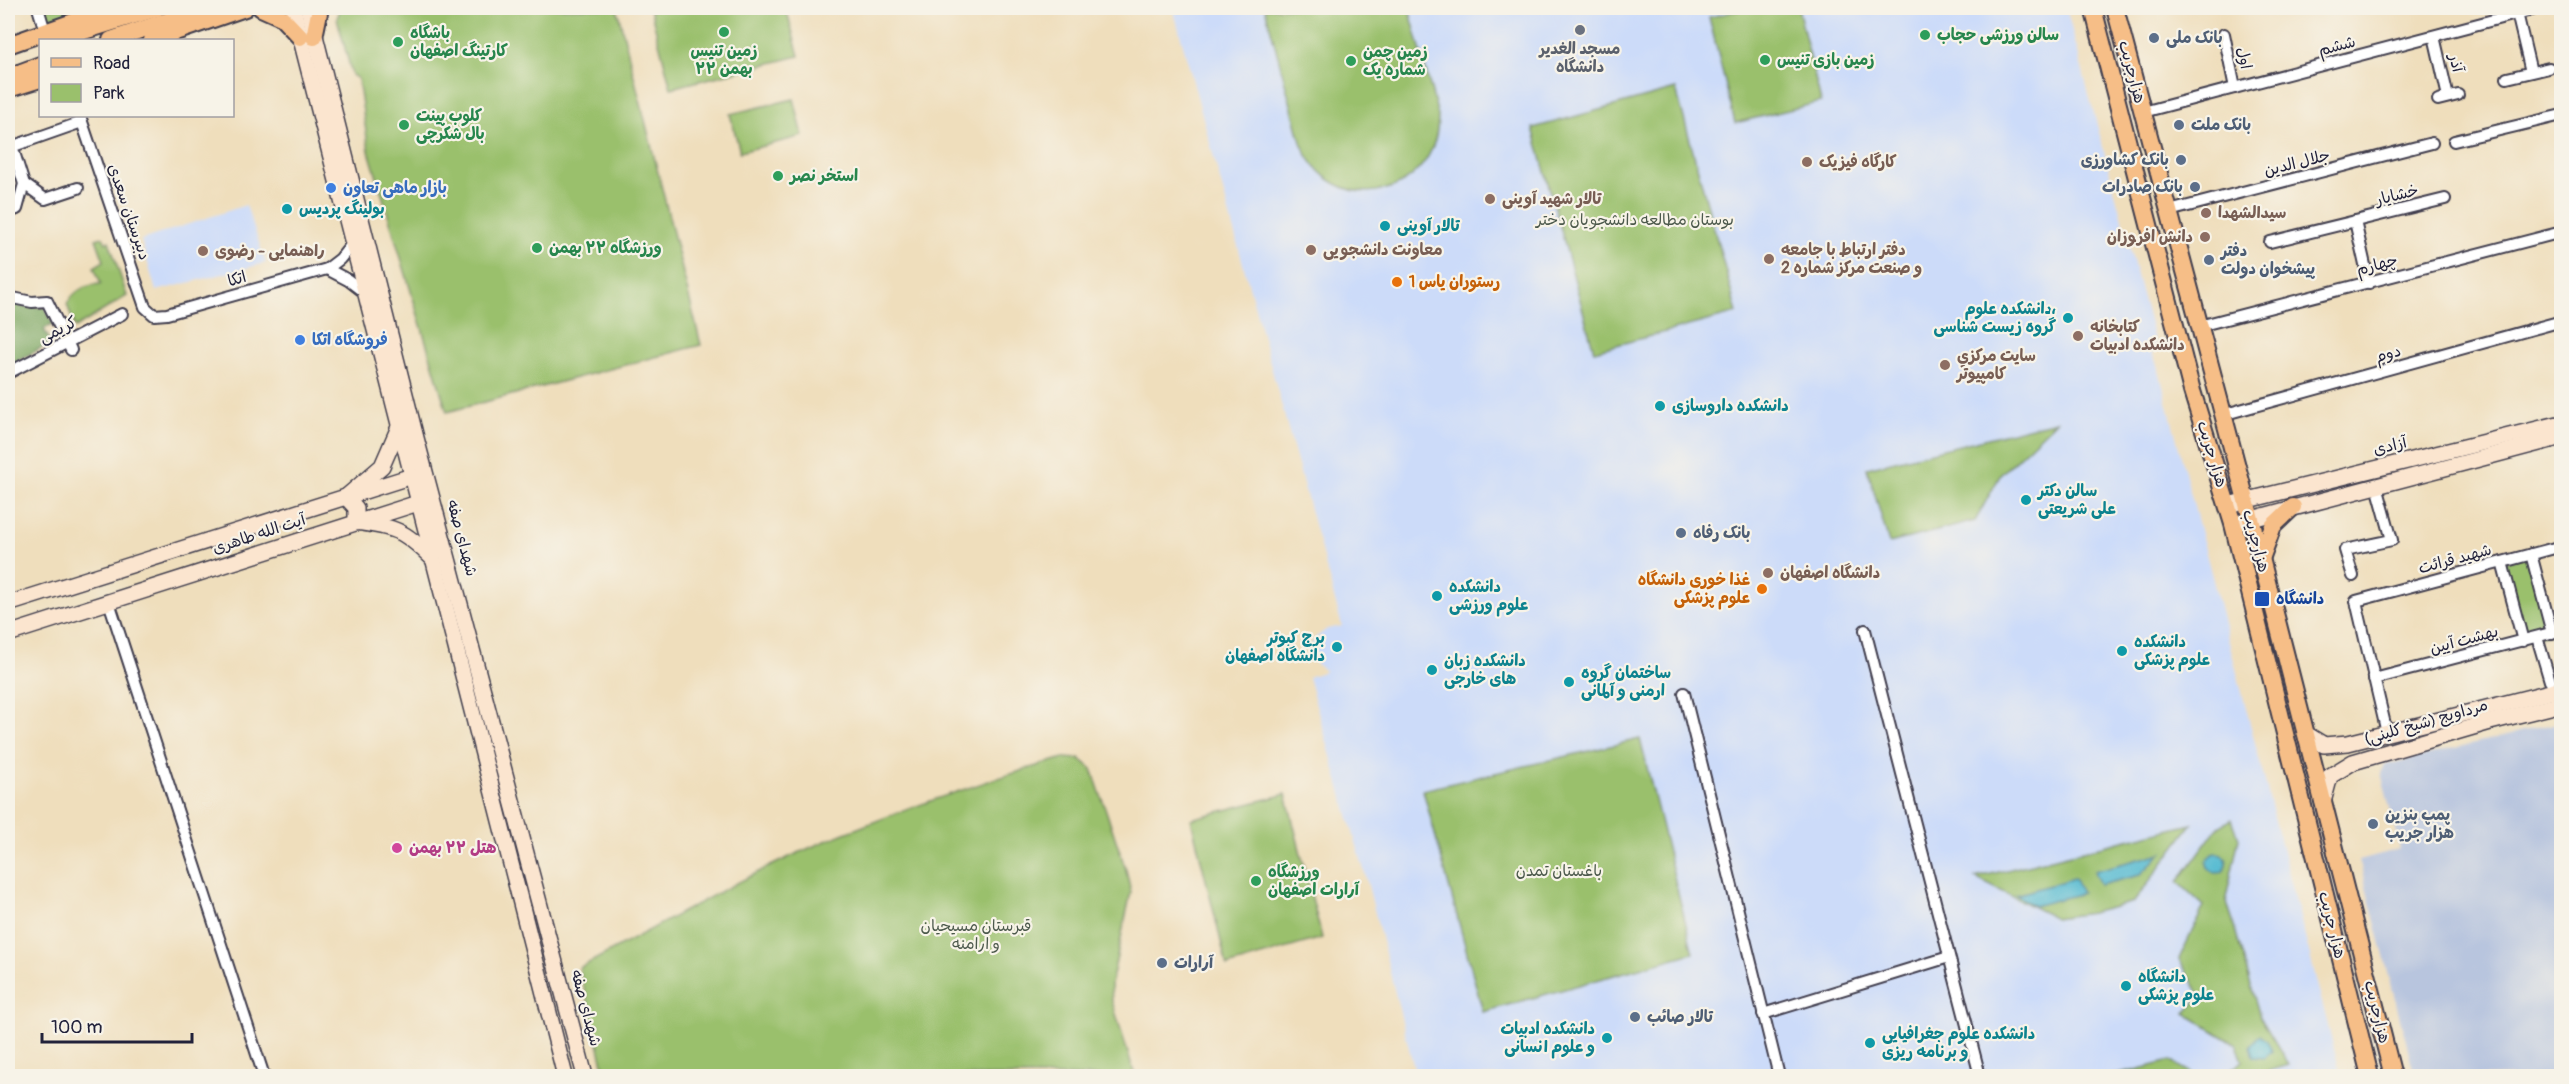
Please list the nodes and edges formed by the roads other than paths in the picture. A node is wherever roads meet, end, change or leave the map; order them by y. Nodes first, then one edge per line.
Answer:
1 (38, 8) edge
2 (113, 8) edge
3 (157, 8) edge
4 (245, 8) edge
5 (261, 8) edge
6 (293, 8) edge
7 (308, 8) edge
8 (320, 8) edge
9 (2093, 8) edge
10 (2115, 8) edge
11 (2539, 8) edge
12 (92, 11) edge
13 (211, 12) edge
14 (2517, 13) junction
15 (2224, 34) dead end
16 (2434, 36) junction
17 (307, 37) junction
18 (47, 39) edge
19 (115, 39) edge
20 (154, 39) edge
21 (39, 40) edge
22 (39, 42) edge
23 (8, 45) edge
24 (8, 56) edge
25 (39, 65) edge
26 (2549, 68) dead end
27 (2531, 72) junction
28 (8, 77) edge
29 (2507, 78) dead end
30 (39, 79) edge
31 (2235, 88) junction
32 (8, 89) edge
33 (2448, 98) dead end
34 (2562, 115) edge
35 (2144, 116) junction
36 (81, 119) edge
37 (2124, 126) junction
38 (2454, 141) dead end
39 (2432, 143) dead end
40 (10, 147) edge
41 (24, 183) junction
42 (78, 188) dead end
43 (2445, 199) dead end
44 (2169, 211) junction
45 (8, 212) edge
46 (2355, 221) junction
47 (2562, 232) edge
48 (2270, 242) dead end
49 (352, 244) junction
50 (327, 269) junction
51 (2369, 283) junction
52 (365, 292) junction
53 (8, 297) edge
54 (122, 314) dead end
55 (154, 315) joint
56 (2562, 321) edge
57 (2199, 326) junction
58 (69, 346) junction
59 (8, 373) edge
60 (2222, 415) junction
61 (2562, 423) edge
62 (399, 427) junction
63 (2562, 437) edge
64 (2502, 445) junction
65 (412, 476) junction
66 (429, 486) junction
67 (2377, 486) junction
68 (346, 496) junction
69 (2246, 500) junction
70 (418, 502) junction
71 (2228, 505) junction
72 (2293, 507) junction
73 (2251, 519) junction
74 (356, 522) junction
75 (2233, 524) junction
76 (2562, 546) edge
77 (2531, 554) junction
78 (432, 558) junction
79 (2261, 560) junction
80 (2502, 562) junction
81 (2353, 576) dead end
82 (109, 602) junction
83 (8, 604) edge
84 (1865, 630) dead end
85 (2557, 632) edge
86 (8, 634) edge
87 (2537, 637) junction
88 (2523, 641) junction
89 (2374, 679) junction
90 (2556, 685) edge
91 (1684, 693) dead end
92 (2562, 704) edge
93 (2488, 715) junction
94 (2388, 733) junction
95 (2306, 734) junction
96 (2323, 802) junction
97 (1949, 957) junction
98 (1763, 1014) junction
99 (264, 1077) edge
100 (566, 1077) edge
101 (585, 1077) edge
102 (1779, 1077) edge
103 (1980, 1077) edge
104 (2370, 1077) edge
105 (2393, 1077) edge

1 - 18 street
2 - 12 main road
3 - 18 main road
4 - 13 main road
5 - 17 main road
6 - 17 main road, شهدای صفه
7 - 17 main road, شهدای صفه
8 - 17 main road
9 - 37 main road, هزار جریب
10 - 35 main road, هزارجریب
11 - 14 street, ششم
12 - 18 main road
13 - 19 main road
13 - 20 main road
14 - 16 street, ششم
14 - 27 street
15 - 31 street, اول
16 - 31 street, ششم
16 - 33 street, آذر
17 - 49 main road, شهدای صفه
17 - 66 main road, شهدای صفه
21 - 23 main road
22 - 24 main road
25 - 28 main road
26 - 27 street
27 - 29 street
30 - 32 main road
31 - 35 street, ششم
34 - 38 street
35 - 37 main road
35 - 44 main road, هزارجریب
36 - 40 street
36 - 55 street, دبیرستان سعدی
37 - 71 main road, هزار جریب
39 - 44 street, جلال الدین
40 - 41 street
41 - 42 street
41 - 45 street
43 - 46 street, خشایار
44 - 57 main road, هزارجریب
46 - 48 street, خشایار
46 - 51 street
47 - 51 street, چهارم
49 - 50 street
49 - 52 main road, شهدای صفه
50 - 52 street
50 - 55 street, اتکا
51 - 57 street, چهارم
52 - 62 main road, شهدای صفه
53 - 58 street
54 - 58 street, کریمی
56 - 60 street, دوم
57 - 60 main road, هزارجریب
58 - 59 street, کریمی
60 - 69 main road, هزارجریب
61 - 64 main road, آزادی
62 - 65 main road, شهدای صفه
62 - 68 main road, آیت الله طاهری
63 - 64 main road, آزادی
64 - 67 main road, آزادی
64 - 69 main road, آزادی
65 - 66 main road
65 - 68 main road, آیت الله طاهری
65 - 70 main road, شهدای صفه
66 - 70 main road
66 - 101 main road, شهدای صفه
67 - 72 main road, آزادی
67 - 81 street
68 - 74 main road
68 - 83 main road, آیت الله طاهری
69 - 71 main road, آزادی
69 - 73 main road, هزارجریب
70 - 74 main road, آیت الله طاهری
70 - 78 main road, شهدای صفه
71 - 75 main road, هزار جریب
72 - 73 main road, آزادی
72 - 79 main road
73 - 75 main road, آزادی
73 - 79 main road, هزارجریب
74 - 78 main road
74 - 82 main road, آیت الله طاهری
75 - 104 main road, هزار جریب
76 - 77 street, شهید قرائت
77 - 80 street, شهید قرائت
77 - 85 street
78 - 100 main road, شهدای صفه
79 - 95 main road, هزارجریب
80 - 88 street
80 - 89 street, شهید قرائت
82 - 86 main road, آیت الله طاهری
82 - 99 street
84 - 97 street
85 - 87 street, بهشت آیین
87 - 88 street, بهشت آیین
87 - 90 street
88 - 89 street, بهشت آیین
89 - 94 street
90 - 93 main road, مرداویج (شیخ کلینی)
91 - 98 street
92 - 93 main road, مرداویج (شیخ کلینی)
93 - 94 main road, مرداویج (شیخ کلینی)
93 - 96 main road, مرداویج (شیخ کلینی)
94 - 95 main road, مرداویج (شیخ کلینی)
95 - 96 main road, هزارجریب
96 - 105 main road, هزارجریب
97 - 98 street
97 - 103 street
98 - 102 street

